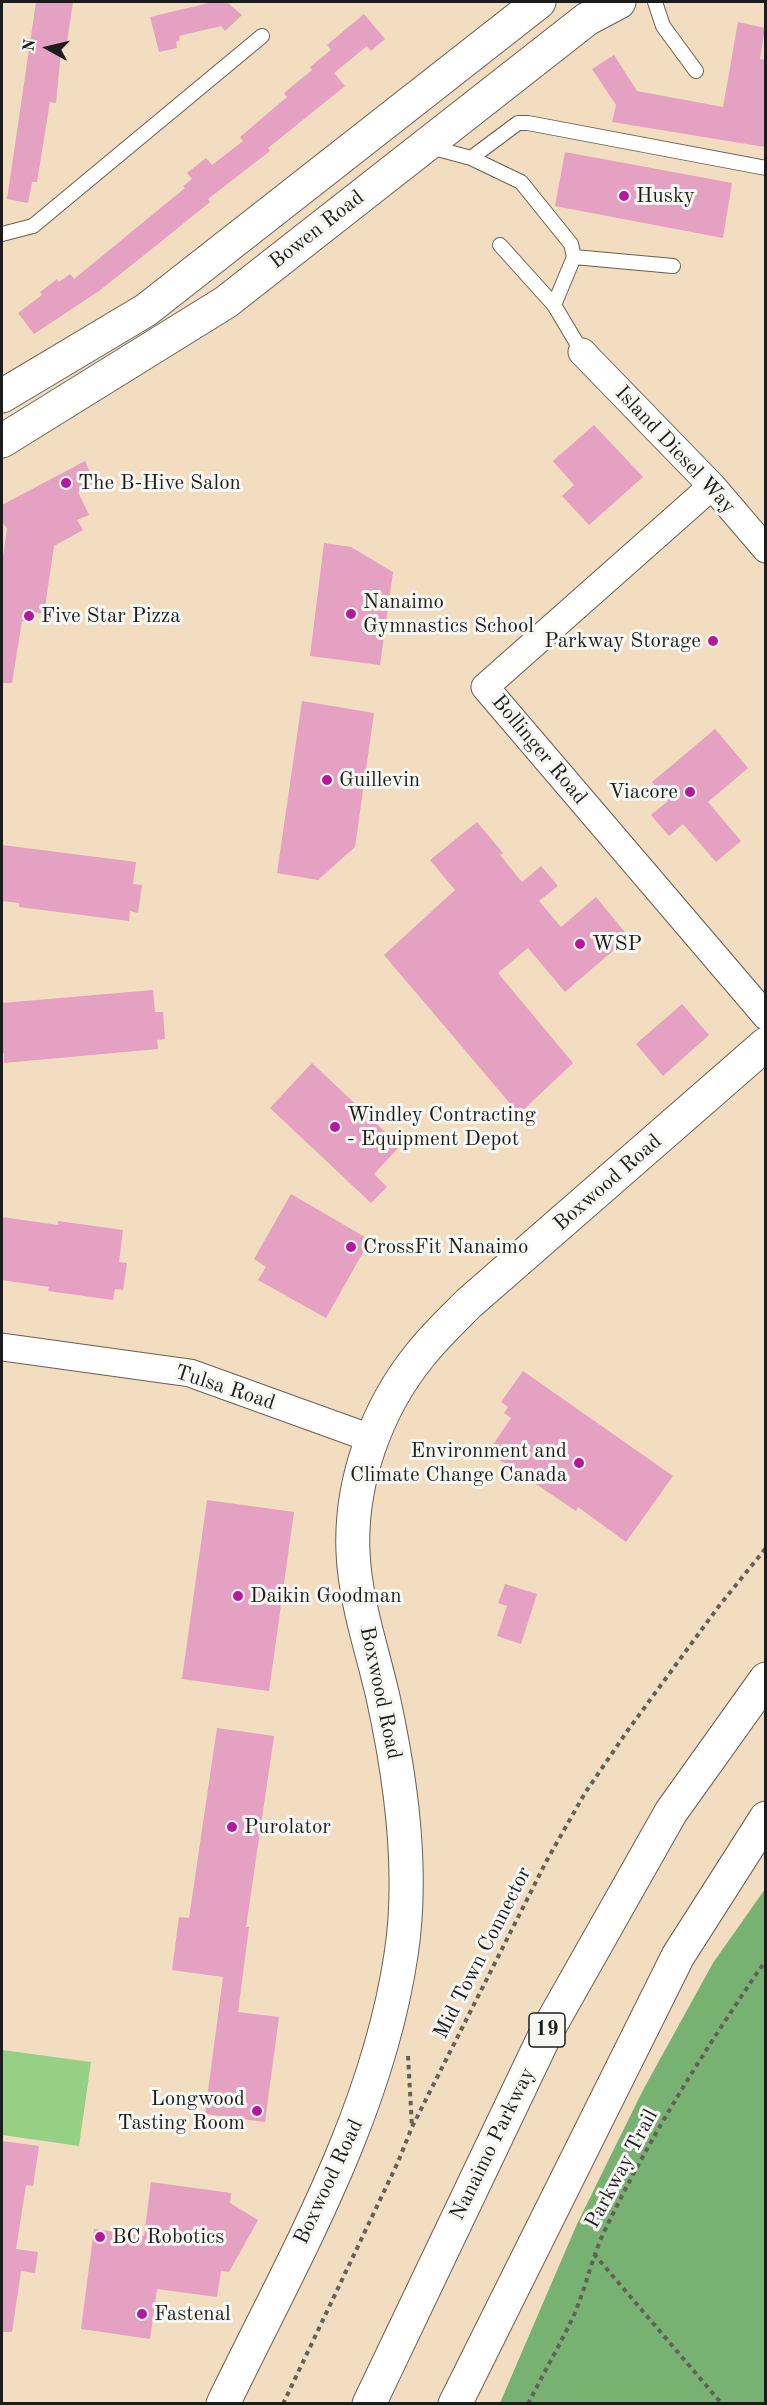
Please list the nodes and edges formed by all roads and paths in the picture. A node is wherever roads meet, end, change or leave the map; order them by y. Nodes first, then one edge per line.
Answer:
1 (539, 2) edge
2 (619, 2) edge
3 (655, 2) edge
4 (262, 36) dead end
5 (696, 71) dead end
6 (425, 146) junction
7 (471, 158) junction
8 (765, 168) edge
9 (2, 234) edge
10 (500, 245) dead end
11 (573, 250) junction
12 (673, 266) dead end
13 (554, 304) junction
14 (582, 352) joint
15 (17, 379) edge
16 (2, 396) edge
17 (2, 441) edge
18 (712, 486) junction
19 (765, 549) edge
20 (765, 1016) edge
21 (765, 1044) edge
22 (2, 1347) edge
23 (373, 1439) junction
24 (765, 1548) edge
25 (765, 1679) edge
26 (765, 1818) edge
27 (765, 1960) edge
28 (407, 2053) dead end
29 (412, 2127) junction
30 (594, 2254) junction
31 (223, 2403) edge
32 (283, 2403) edge
33 (369, 2403) edge
34 (455, 2403) edge
35 (528, 2403) edge
36 (722, 2403) edge

1 - 15 main road, Bowen Road
2 - 6 main road, Bowen Road
3 - 5 lane
4 - 9 lane
6 - 7 lane
6 - 17 main road, Bowen Road
7 - 8 lane
7 - 11 lane
10 - 13 lane
11 - 12 lane
11 - 13 lane
13 - 14 lane
14 - 18 street, Island Diesel Way
15 - 16 main road, Bowen Road
18 - 19 street, Island Diesel Way
18 - 20 street, Bollinger Road
21 - 23 main road, Boxwood Road
22 - 23 street, Tulsa Road
23 - 31 main road, Boxwood Road
24 - 29 path, Mid Town Connector
25 - 33 main road, Nanaimo Parkway / 19
26 - 34 main road
27 - 30 path, Parkway Trail
28 - 29 path
29 - 32 path, Mid Town Connector
30 - 35 path, Parkway Trail
30 - 36 path

